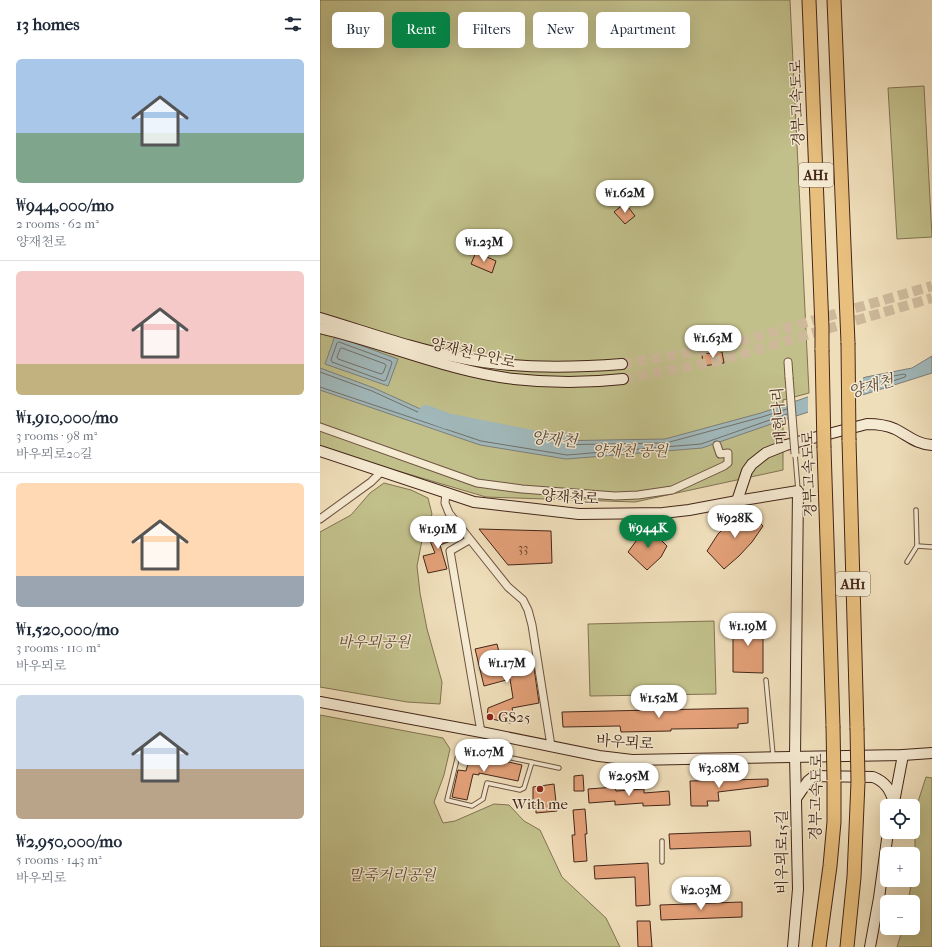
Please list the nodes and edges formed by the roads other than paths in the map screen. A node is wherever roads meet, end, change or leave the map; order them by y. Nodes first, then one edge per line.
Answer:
1 (809, 0) edge
2 (834, 0) edge
3 (320, 318) edge
4 (320, 328) edge
5 (411, 350) junction
6 (788, 362) dead end
7 (622, 364) tunnel mouth
8 (623, 379) tunnel mouth
9 (320, 427) edge
10 (717, 445) dead end
11 (932, 446) edge
12 (320, 451) edge
13 (795, 454) joint
14 (381, 472) junction
15 (798, 491) junction
16 (446, 493) junction
17 (737, 501) junction
18 (916, 510) dead end
19 (320, 519) edge
20 (469, 540) junction
21 (917, 546) junction
22 (932, 547) edge
23 (907, 562) dead end
24 (766, 680) dead end
25 (320, 702) edge
26 (481, 732) junction
27 (551, 746) junction
28 (932, 753) edge
29 (903, 755) junction
30 (774, 756) junction
31 (795, 756) junction
32 (532, 762) junction
33 (559, 768) dead end
34 (797, 797) junction
35 (892, 799) edge
36 (895, 799) edge
37 (887, 839) edge
38 (662, 841) dead end
39 (662, 862) dead end
40 (793, 947) edge
41 (819, 947) edge
42 (847, 947) edge
43 (870, 947) edge

1 - 41 highway, 경부고속도로 / AH1, bridge
2 - 42 highway, AH1, bridge
3 - 5 street, 양재천우안로
4 - 5 street, 양재천우안로
5 - 7 street, 양재천우안로
5 - 8 street, 양재천우안로
6 - 13 street, 매헌다리, bridge
9 - 10 street
11 - 17 street
12 - 14 street, 양재천로
13 - 15 lane
14 - 16 street, 양재천로
14 - 19 street
15 - 17 street, 양재천로
15 - 31 street, 비우뫼로15길
16 - 17 street, 양재천로
16 - 20 street
18 - 21 lane
20 - 26 street
20 - 27 street
21 - 22 lane
21 - 23 lane
24 - 30 lane
25 - 26 street, 바우뫼로
26 - 27 street, 바우뫼로
27 - 30 street, 바우뫼로
28 - 29 street, 바우뫼로
29 - 31 street, 바우뫼로
29 - 36 street
30 - 31 street, 바우뫼로
31 - 34 street, 비우뫼로15길
32 - 32 lane
32 - 33 lane
34 - 35 street
34 - 40 street, 비우뫼로15길
37 - 43 street
38 - 39 lane

